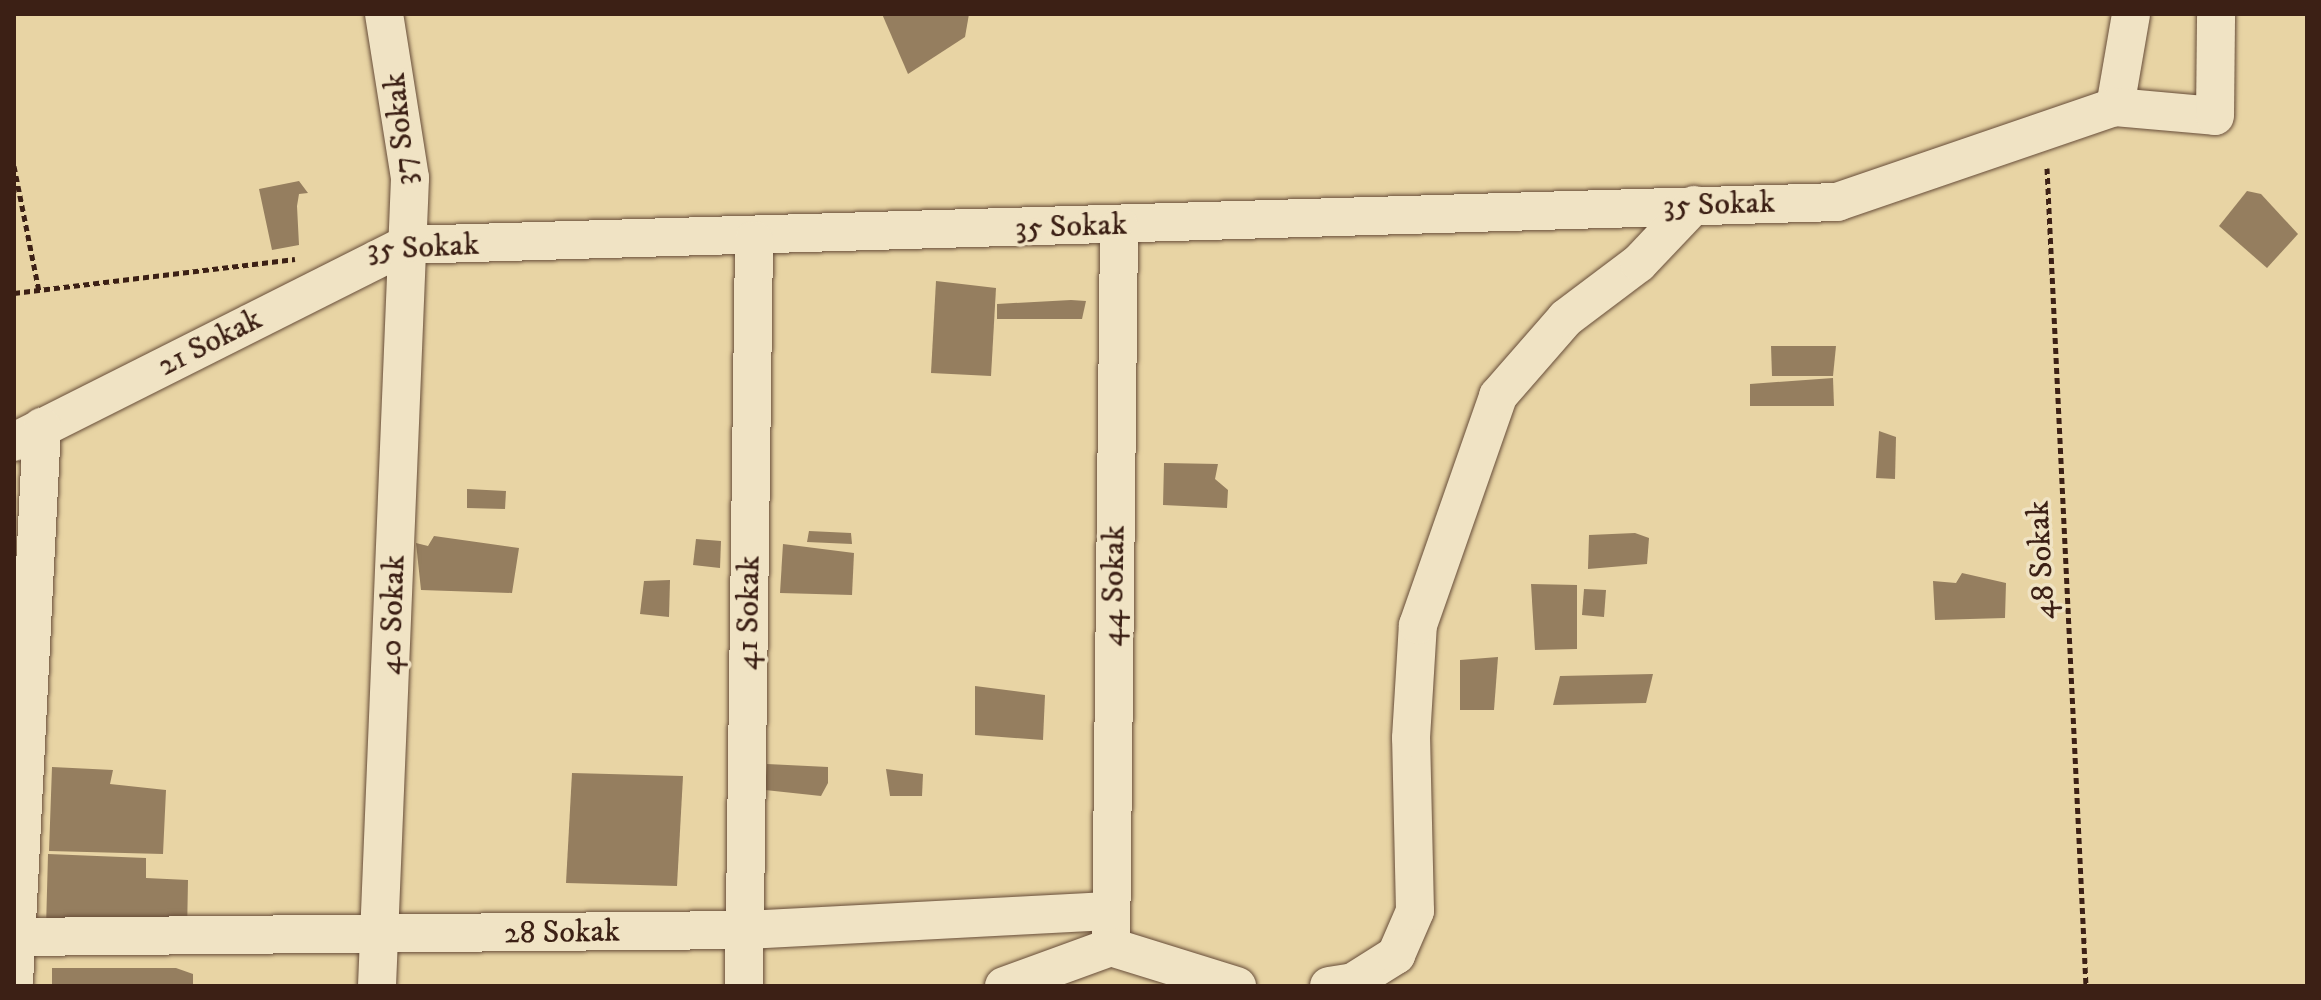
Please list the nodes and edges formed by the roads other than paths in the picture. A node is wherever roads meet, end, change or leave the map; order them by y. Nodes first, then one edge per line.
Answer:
1 (384, 14) edge
2 (2131, 14) edge
3 (2216, 14) edge
4 (2115, 107) junction
5 (1694, 205) junction
6 (1119, 226) junction
7 (754, 240) junction
8 (406, 245) junction
9 (28, 434) edge
10 (1110, 929) junction
11 (746, 930) junction
12 (381, 936) junction
13 (15, 937) edge
14 (14, 982) edge
15 (377, 986) edge
16 (744, 986) edge
17 (1004, 986) edge
18 (1237, 986) edge
19 (1329, 986) edge

1 - 8 street, 37 Sokak
2 - 4 street
3 - 4 street
4 - 5 street, 35 Sokak
5 - 6 street, 35 Sokak
5 - 19 street
6 - 7 street, 35 Sokak
6 - 10 street, 44 Sokak
7 - 8 street, 35 Sokak
7 - 11 street, 41 Sokak
8 - 9 street, 21 Sokak
8 - 12 street, 40 Sokak
9 - 13 street
10 - 11 street, 28 Sokak
10 - 17 street
10 - 18 street
11 - 12 street, 28 Sokak
11 - 16 street, 41 Sokak
12 - 13 street, 28 Sokak
12 - 15 street, 40 Sokak
13 - 14 street

